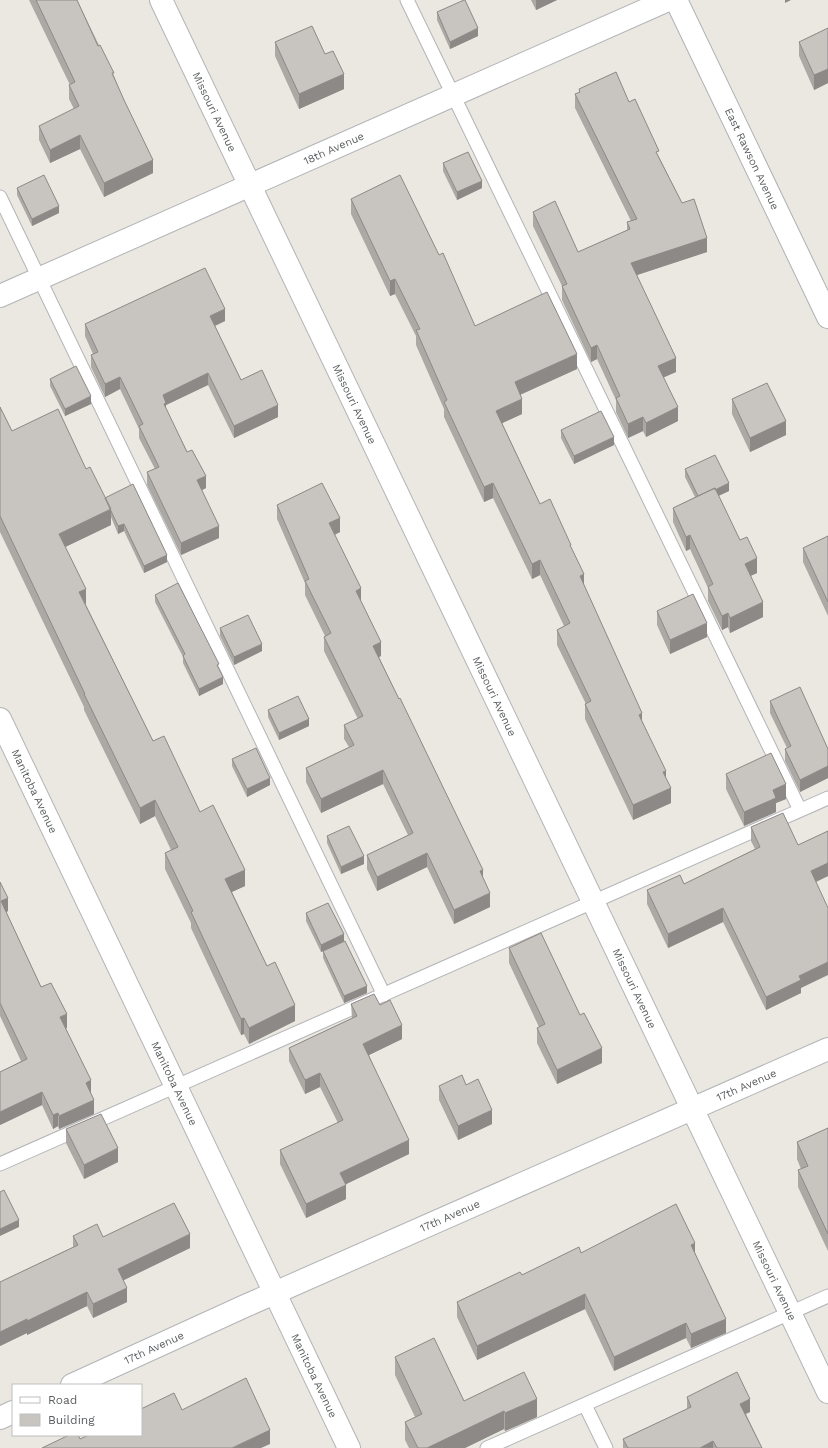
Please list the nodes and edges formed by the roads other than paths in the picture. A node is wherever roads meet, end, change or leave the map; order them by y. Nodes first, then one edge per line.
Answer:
1 (161, 0) edge
2 (407, 0) edge
3 (668, 0) edge
4 (676, 0) edge
5 (453, 95) junction
6 (249, 185) junction
7 (0, 197) edge
8 (39, 278) junction
9 (0, 296) edge
10 (828, 317) edge
11 (0, 719) edge
12 (828, 798) edge
13 (800, 810) junction
14 (593, 902) junction
15 (384, 994) junction
16 (828, 1049) edge
17 (176, 1086) junction
18 (692, 1108) junction
19 (0, 1164) edge
20 (275, 1293) junction
21 (828, 1296) edge
22 (790, 1314) junction
23 (74, 1384) edge
24 (828, 1392) edge
25 (584, 1405) junction
26 (12, 1412) edge
27 (0, 1418) edge
28 (349, 1448) edge
29 (487, 1448) edge
30 (606, 1448) edge

1 - 6 street, Missouri Avenue
2 - 5 lane
3 - 5 street, 18th Avenue
4 - 10 street, East Rawson Avenue
5 - 6 street, 18th Avenue
5 - 13 lane
6 - 8 street, 18th Avenue
6 - 14 street, Missouri Avenue
7 - 8 lane
8 - 9 street, 18th Avenue
8 - 15 lane
11 - 17 street, Manitoba Avenue
12 - 13 lane
13 - 14 lane
14 - 15 lane
14 - 18 street, Missouri Avenue
15 - 17 lane
16 - 18 street, 17th Avenue
17 - 19 lane
17 - 20 street, Manitoba Avenue
18 - 20 street, 17th Avenue
18 - 22 street, Missouri Avenue
20 - 23 street, 17th Avenue
20 - 28 street, Manitoba Avenue
21 - 22 lane
22 - 24 street, Missouri Avenue
22 - 25 lane
25 - 29 lane
25 - 30 lane
26 - 27 street

